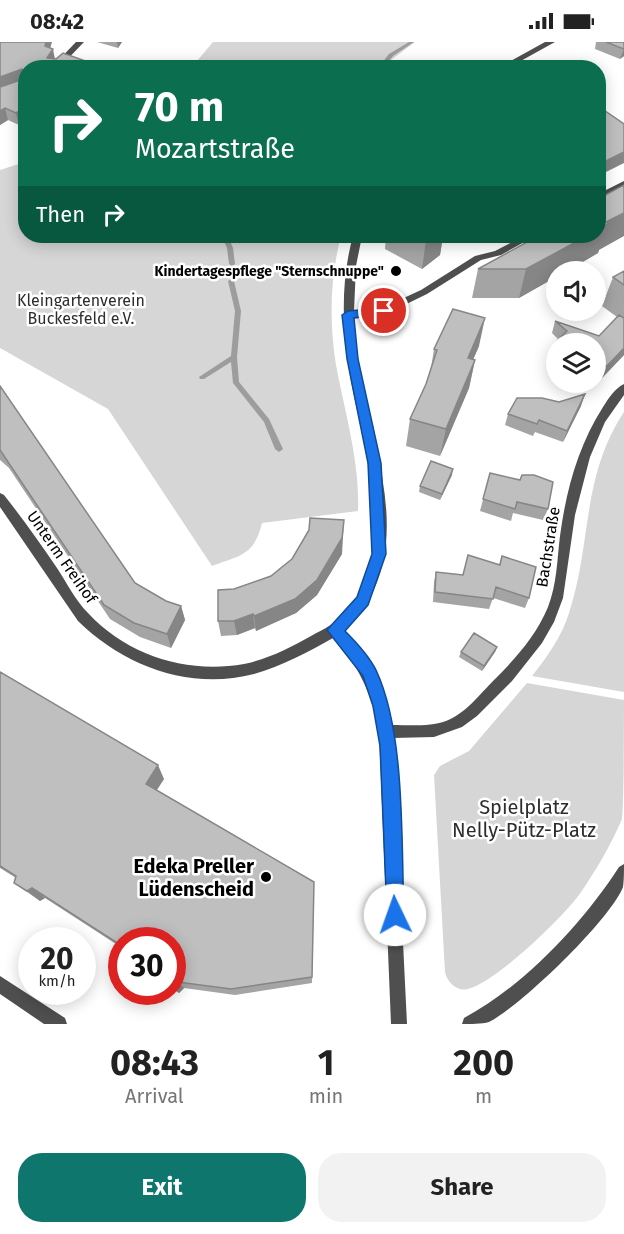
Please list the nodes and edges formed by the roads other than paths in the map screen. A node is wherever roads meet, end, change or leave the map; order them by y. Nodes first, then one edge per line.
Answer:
1 (80, 42) edge
2 (551, 42) edge
3 (62, 60) edge
4 (516, 60) edge
5 (624, 184) edge
6 (606, 194) edge
7 (356, 243) edge
8 (517, 243) edge
9 (348, 315) junction
10 (624, 388) edge
11 (0, 498) edge
12 (334, 630) junction
13 (386, 732) junction
14 (624, 872) edge
15 (0, 984) edge
16 (58, 1024) edge
17 (399, 1024) edge
18 (470, 1024) edge

1 - 3 street
2 - 4 street
5 - 6 street
7 - 9 street, Unterm Freihof
8 - 9 street
9 - 12 street, Unterm Freihof
10 - 13 street, Bachstraße
11 - 12 street, Unterm Freihof
12 - 13 street
13 - 17 street
14 - 18 street
15 - 16 street

